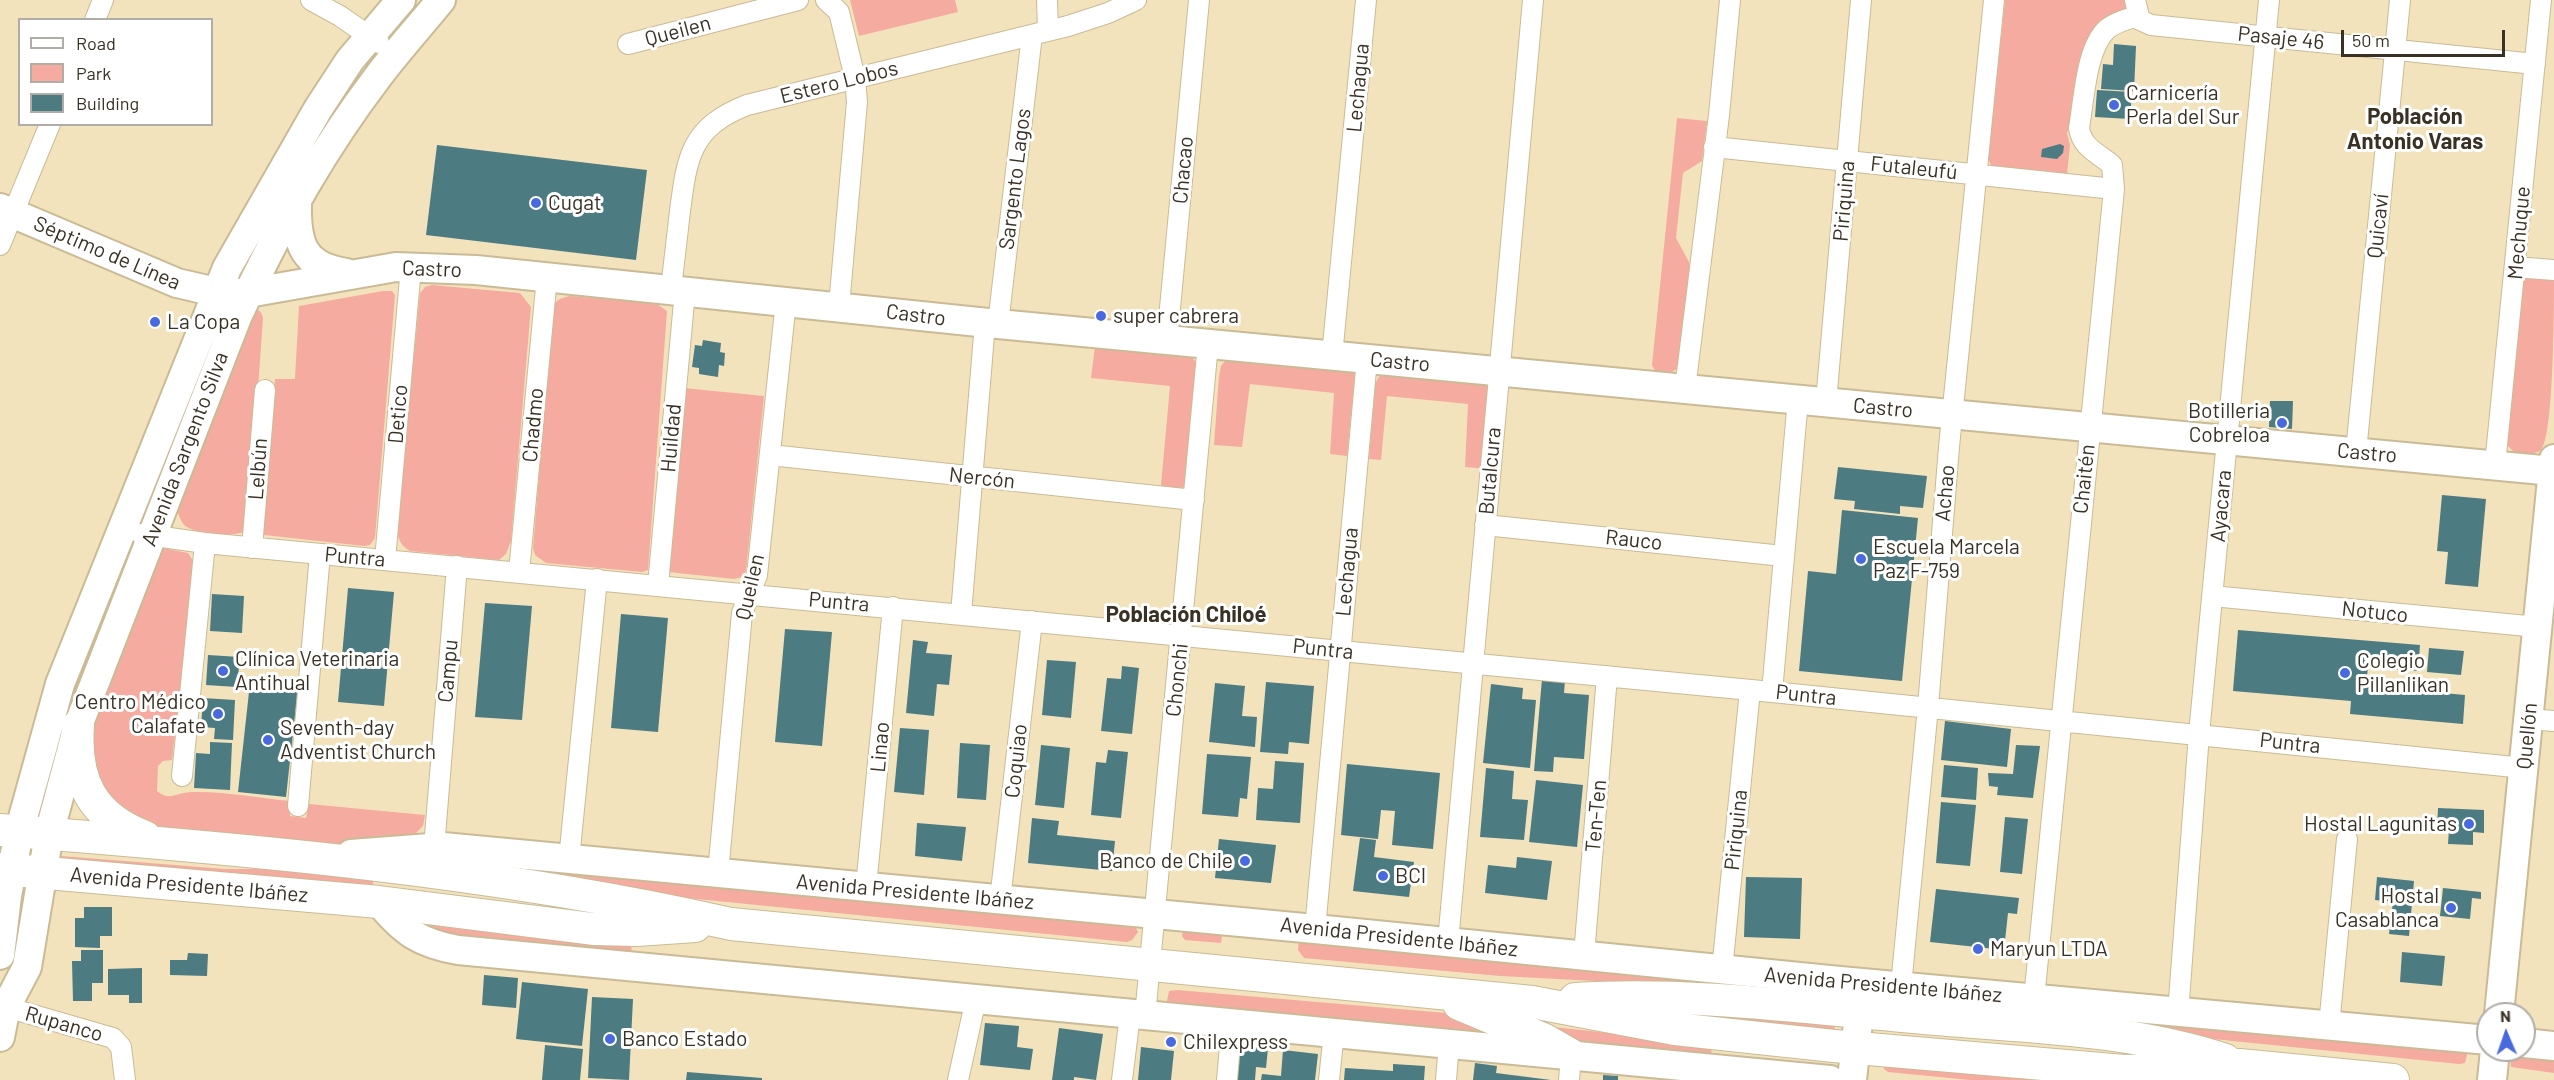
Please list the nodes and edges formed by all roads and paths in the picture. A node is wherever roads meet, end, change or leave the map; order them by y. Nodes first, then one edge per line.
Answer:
1 (103, 0) edge
2 (311, 0) edge
3 (400, 0) edge
4 (441, 0) edge
5 (798, 0) edge
6 (826, 0) edge
7 (1047, 0) edge
8 (1136, 0) edge
9 (1199, 0) edge
10 (1366, 0) edge
11 (1533, 0) edge
12 (1730, 0) edge
13 (1861, 0) edge
14 (1994, 0) edge
15 (2269, 0) edge
16 (2400, 0) edge
17 (2541, 0) edge
18 (2136, 8) edge
19 (96, 18) edge
20 (1040, 33) junction
21 (370, 36) junction
22 (2266, 37) junction
23 (628, 44) dead end
24 (2396, 50) junction
25 (396, 55) junction
26 (2535, 64) junction
27 (855, 78) junction
28 (49, 126) edge
29 (1714, 147) junction
30 (1847, 161) junction
31 (1978, 175) junction
32 (2114, 189) junction
33 (297, 203) junction
34 (6, 211) edge
35 (0, 246) edge
36 (411, 267) junction
37 (2515, 267) junction
38 (2554, 270) edge
39 (352, 274) junction
40 (547, 277) junction
41 (678, 290) junction
42 (216, 292) junction
43 (248, 293) junction
44 (786, 301) junction
45 (839, 306) junction
46 (992, 323) junction
47 (1167, 340) junction
48 (1208, 344) junction
49 (1332, 356) junction
50 (1367, 359) junction
51 (1500, 371) junction
52 (1685, 389) junction
53 (264, 390) dead end
54 (1798, 399) junction
55 (1826, 402) junction
56 (1952, 414) junction
57 (2089, 427) junction
58 (2227, 440) junction
59 (2356, 452) junction
60 (770, 455) junction
61 (2495, 465) junction
62 (2553, 465) edge
63 (973, 477) junction
64 (1194, 500) junction
65 (1485, 525) junction
66 (121, 530) junction
67 (151, 535) junction
68 (205, 543) junction
69 (252, 548) junction
70 (320, 554) junction
71 (1783, 556) junction
72 (385, 560) junction
73 (457, 566) junction
74 (519, 572) junction
75 (597, 579) junction
76 (658, 585) junction
77 (749, 594) junction
78 (2212, 596) junction
79 (893, 607) junction
80 (961, 614) junction
81 (1032, 621) junction
82 (2538, 627) junction
83 (1181, 635) junction
84 (1341, 651) junction
85 (1473, 664) junction
86 (1607, 676) junction
87 (1750, 690) junction
88 (1772, 692) junction
89 (1928, 707) junction
90 (2060, 720) junction
91 (2541, 720) edge
92 (78, 726) junction
93 (2199, 734) junction
94 (2524, 768) junction
95 (182, 776) dead end
96 (298, 806) dead end
97 (23, 832) edge
98 (2347, 839) dead end
99 (171, 845) junction
100 (427, 859) junction
101 (569, 859) junction
102 (6, 870) edge
103 (42, 872) junction
104 (718, 873) junction
105 (866, 887) junction
106 (1000, 900) junction
107 (379, 902) junction
108 (1155, 914) junction
109 (731, 924) junction
110 (1316, 929) junction
111 (1448, 942) junction
112 (0, 955) edge
113 (1584, 955) junction
114 (1149, 965) junction
115 (1722, 970) junction
116 (0, 972) edge
117 (1901, 986) junction
118 (1430, 992) junction
119 (976, 999) junction
120 (2034, 999) junction
121 (1532, 1002) junction
122 (2500, 1002) edge
123 (6, 1007) junction
124 (1859, 1013) junction
125 (2178, 1013) junction
126 (1137, 1015) junction
127 (1232, 1023) junction
128 (2329, 1026) junction
129 (1334, 1032) junction
130 (0, 1037) edge
131 (2476, 1039) edge
132 (1449, 1043) junction
133 (2536, 1044) edge
134 (2554, 1046) edge
135 (1855, 1048) junction
136 (2494, 1062) edge
137 (2240, 1065) junction
138 (1570, 1067) edge
139 (1666, 1072) edge
140 (1779, 1078) edge
141 (125, 1080) edge
142 (958, 1080) edge
143 (1122, 1080) edge
144 (1227, 1080) edge
145 (1329, 1080) edge
146 (1446, 1080) edge
147 (1830, 1080) edge
148 (1852, 1080) edge
149 (2393, 1080) edge
150 (2492, 1080) edge

1 - 19 street
2 - 21 street
3 - 21 street, Avenida Sargento Silva
4 - 25 street, Avenida Sargento Silva
5 - 23 street, Queilen
6 - 27 street
7 - 20 street, Sargento Lagos
8 - 20 street, Estero Lobos
9 - 47 street, Chacao
10 - 49 street, Lechagua
11 - 51 street, Butalcura
12 - 29 street
13 - 30 street, Piriquina
14 - 31 street, Achao
15 - 22 street, Ayacara
16 - 24 street, Quicaví
17 - 26 street, Mechuque
18 - 22 street, Pasaje 46
18 - 32 street, Chaitén
20 - 27 street, Estero Lobos
20 - 46 street, Sargento Lagos
21 - 25 street
21 - 42 street, Avenida Sargento Silva
22 - 24 street, Pasaje 46
22 - 58 street, Ayacara
24 - 26 street, Pasaje 46
24 - 59 street, Quicaví
25 - 33 street, Avenida Sargento Silva
26 - 37 street, Mechuque
27 - 41 street, Estero Lobos
27 - 45 street
28 - 34 street
29 - 30 street, Futaleufú
29 - 52 street
30 - 31 street, Futaleufú
30 - 55 street, Piriquina
31 - 32 street, Futaleufú
31 - 56 street, Achao
32 - 57 street, Chaitén
33 - 39 street
33 - 43 street, Avenida Sargento Silva
34 - 35 street
34 - 42 street, Séptimo de Línea
36 - 39 street, Castro
36 - 40 street, Castro
36 - 72 street, Detico
37 - 38 street
37 - 61 street, Mechuque
39 - 43 street, Castro
40 - 41 street, Castro
40 - 74 street, Chadmo
41 - 44 street, Castro
41 - 76 street, Huildad
42 - 43 street, Séptimo de Línea
42 - 66 street, Avenida Sargento Silva
43 - 67 street, Avenida Sargento Silva
44 - 45 street, Castro
44 - 60 street, Queilen
45 - 46 street, Castro
46 - 47 street, Castro
46 - 63 street, Sargento Lagos
47 - 48 street, Castro
48 - 49 street, Castro
48 - 64 street, Chonchi
49 - 50 street, Castro
50 - 51 street, Castro
50 - 84 street, Lechagua
51 - 52 street, Castro
51 - 65 street, Butalcura
52 - 54 street, Castro
53 - 69 street, Lelbún
54 - 55 street, Castro
54 - 71 street
55 - 56 street, Castro
56 - 57 street, Castro
56 - 89 street, Achao
57 - 58 street, Castro
57 - 90 street, Chaitén
58 - 59 street, Castro
58 - 78 street, Ayacara
59 - 61 street, Castro
60 - 63 street, Nercón
60 - 77 street, Queilen
61 - 62 street, Castro
62 - 82 street, Quellón
63 - 64 street, Nercón
63 - 80 street, Sargento Lagos
64 - 83 street, Chonchi
65 - 71 street, Rauco
65 - 85 street, Butalcura
66 - 67 street, Puntra
66 - 97 street, Avenida Sargento Silva
67 - 68 street, Puntra
67 - 92 street, Avenida Sargento Silva
68 - 69 street, Puntra
68 - 95 street
69 - 70 street, Puntra
70 - 72 street, Puntra
70 - 96 street
71 - 88 street
72 - 73 street, Puntra
73 - 74 street, Puntra
73 - 100 street, Campu
74 - 75 street, Puntra
75 - 76 street, Puntra
75 - 101 street
76 - 77 street, Puntra
77 - 79 street, Puntra
77 - 104 street, Queilen
78 - 82 street, Notuco
78 - 93 street, Ayacara
79 - 80 street, Puntra
79 - 105 street, Linao
80 - 81 street, Puntra
81 - 83 street, Puntra
81 - 106 street, Coquiao
82 - 91 street, Quellón
83 - 84 street, Puntra
83 - 108 street, Chonchi
84 - 85 street, Puntra
84 - 110 street, Lechagua
85 - 86 street, Puntra
85 - 111 street, Butalcura
86 - 87 street, Puntra
86 - 113 street, Ten-Ten
87 - 88 street, Puntra
87 - 115 street, Piriquina
88 - 89 street, Puntra
89 - 90 street, Puntra
89 - 117 street, Achao
90 - 93 street, Puntra
90 - 120 street, Chaitén
91 - 94 street, Quellón
92 - 97 street, Avenida Sargento Silva
92 - 99 main road
93 - 94 street, Puntra
93 - 125 street, Ayacara
94 - 122 street, Quellón
97 - 99 main road, Avenida Presidente Ibáñez
97 - 102 street, Avenida Sargento Silva
97 - 103 street, Avenida Sargento Silva
98 - 128 street
99 - 100 main road, Avenida Presidente Ibáñez
100 - 101 street, Avenida Presidente Ibáñez
100 - 107 main road
100 - 109 main road, Avenida Presidente Ibáñez
101 - 104 street, Avenida Presidente Ibáñez
102 - 103 main road, Avenida Presidente Ibáñez
102 - 112 street, Avenida Sargento Silva
103 - 107 main road, Avenida Presidente Ibáñez
103 - 123 street, Avenida Sargento Silva
104 - 105 street, Avenida Presidente Ibáñez
105 - 106 street, Avenida Presidente Ibáñez
106 - 108 street, Avenida Presidente Ibáñez
107 - 109 main road, Avenida Presidente Ibáñez
107 - 119 street
108 - 110 street, Avenida Presidente Ibáñez
108 - 114 street, Chonchi
109 - 114 main road, Avenida Presidente Ibáñez
110 - 111 street, Avenida Presidente Ibáñez
111 - 113 street, Avenida Presidente Ibáñez
113 - 115 street, Avenida Presidente Ibáñez
114 - 118 main road, Avenida Presidente Ibáñez
114 - 126 street, Chonchi
115 - 117 street, Avenida Presidente Ibáñez
116 - 123 street
117 - 120 street, Avenida Presidente Ibáñez
118 - 121 main road, Avenida Presidente Ibáñez
118 - 138 main road
119 - 126 street
119 - 142 street
120 - 125 street, Avenida Presidente Ibáñez
121 - 124 main road, Avenida Presidente Ibáñez
121 - 135 main road, Avenida Presidente Ibáñez
123 - 130 street
123 - 141 street, Rupanco
124 - 135 street
124 - 137 main road, Avenida Presidente Ibáñez
125 - 128 street, Avenida Presidente Ibáñez
126 - 127 street
126 - 143 street, Chonchi
127 - 129 street
127 - 144 street
128 - 131 street, Avenida Presidente Ibáñez
129 - 132 street
129 - 145 street
132 - 138 street
132 - 146 street
133 - 134 street
135 - 137 main road, Avenida Presidente Ibáñez
135 - 148 street
136 - 150 street
137 - 149 main road, Avenida Presidente Ibáñez
138 - 139 street
139 - 140 street
140 - 147 street

